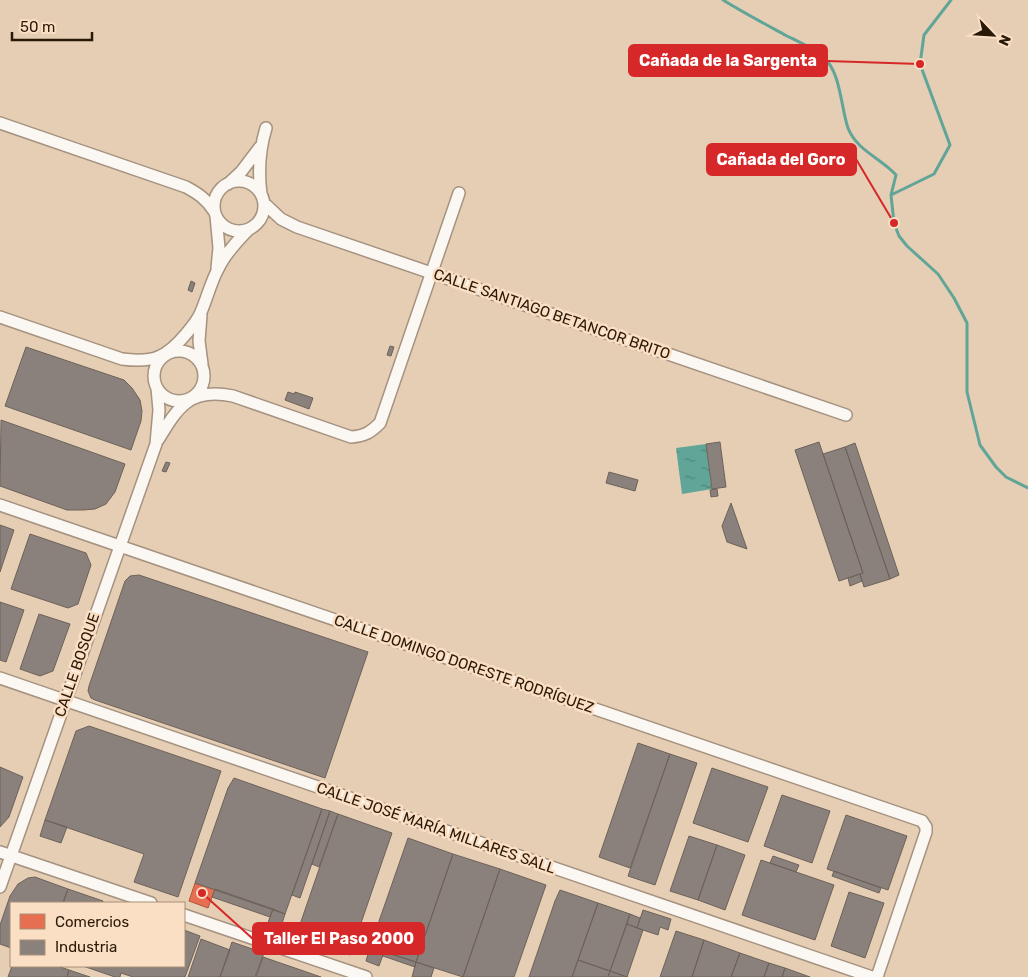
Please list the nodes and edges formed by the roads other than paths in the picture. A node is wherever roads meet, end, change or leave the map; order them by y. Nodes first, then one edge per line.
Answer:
1 (0, 123) edge
2 (266, 128) dead end
3 (261, 145) junction
4 (227, 184) junction
5 (459, 193) dead end
6 (262, 199) junction
7 (215, 213) junction
8 (249, 229) junction
9 (217, 270) junction
10 (431, 272) junction
11 (201, 314) junction
12 (0, 317) edge
13 (165, 355) junction
14 (203, 366) junction
15 (157, 388) junction
16 (189, 400) junction
17 (846, 415) dead end
18 (156, 444) junction
19 (0, 505) edge
20 (119, 546) junction
21 (0, 678) edge
22 (65, 700) junction
23 (6, 854) edge
24 (0, 887) edge
25 (147, 902) edge
26 (185, 915) edge
27 (366, 977) edge
28 (872, 977) edge
29 (877, 977) edge

1 - 7 street
2 - 3 street
3 - 4 street
3 - 6 street
4 - 6 street
4 - 7 street
5 - 10 street
6 - 8 street
6 - 10 street, CALLE SANTIAGO BETANCOR BRITO
7 - 8 street
7 - 9 street
8 - 9 street
9 - 11 street
10 - 16 street
10 - 17 street, CALLE SANTIAGO BETANCOR BRITO
11 - 13 street
11 - 14 street
12 - 13 street
13 - 14 street
13 - 15 street
14 - 16 street
15 - 16 street
15 - 18 street, CALLE BOSQUE
16 - 18 street, CALLE BOSQUE
18 - 20 street, CALLE BOSQUE
19 - 20 street, CALLE DOMINGO DORESTE RODRÍGUEZ
20 - 22 street, CALLE BOSQUE
20 - 29 street, CALLE DOMINGO DORESTE RODRÍGUEZ
21 - 22 street, CALLE JOSÉ MARÍA MILLARES SALL
22 - 23 street, CALLE BOSQUE
22 - 28 street, CALLE JOSÉ MARÍA MILLARES SALL
23 - 24 street, CALLE BOSQUE
23 - 25 street
26 - 27 street

